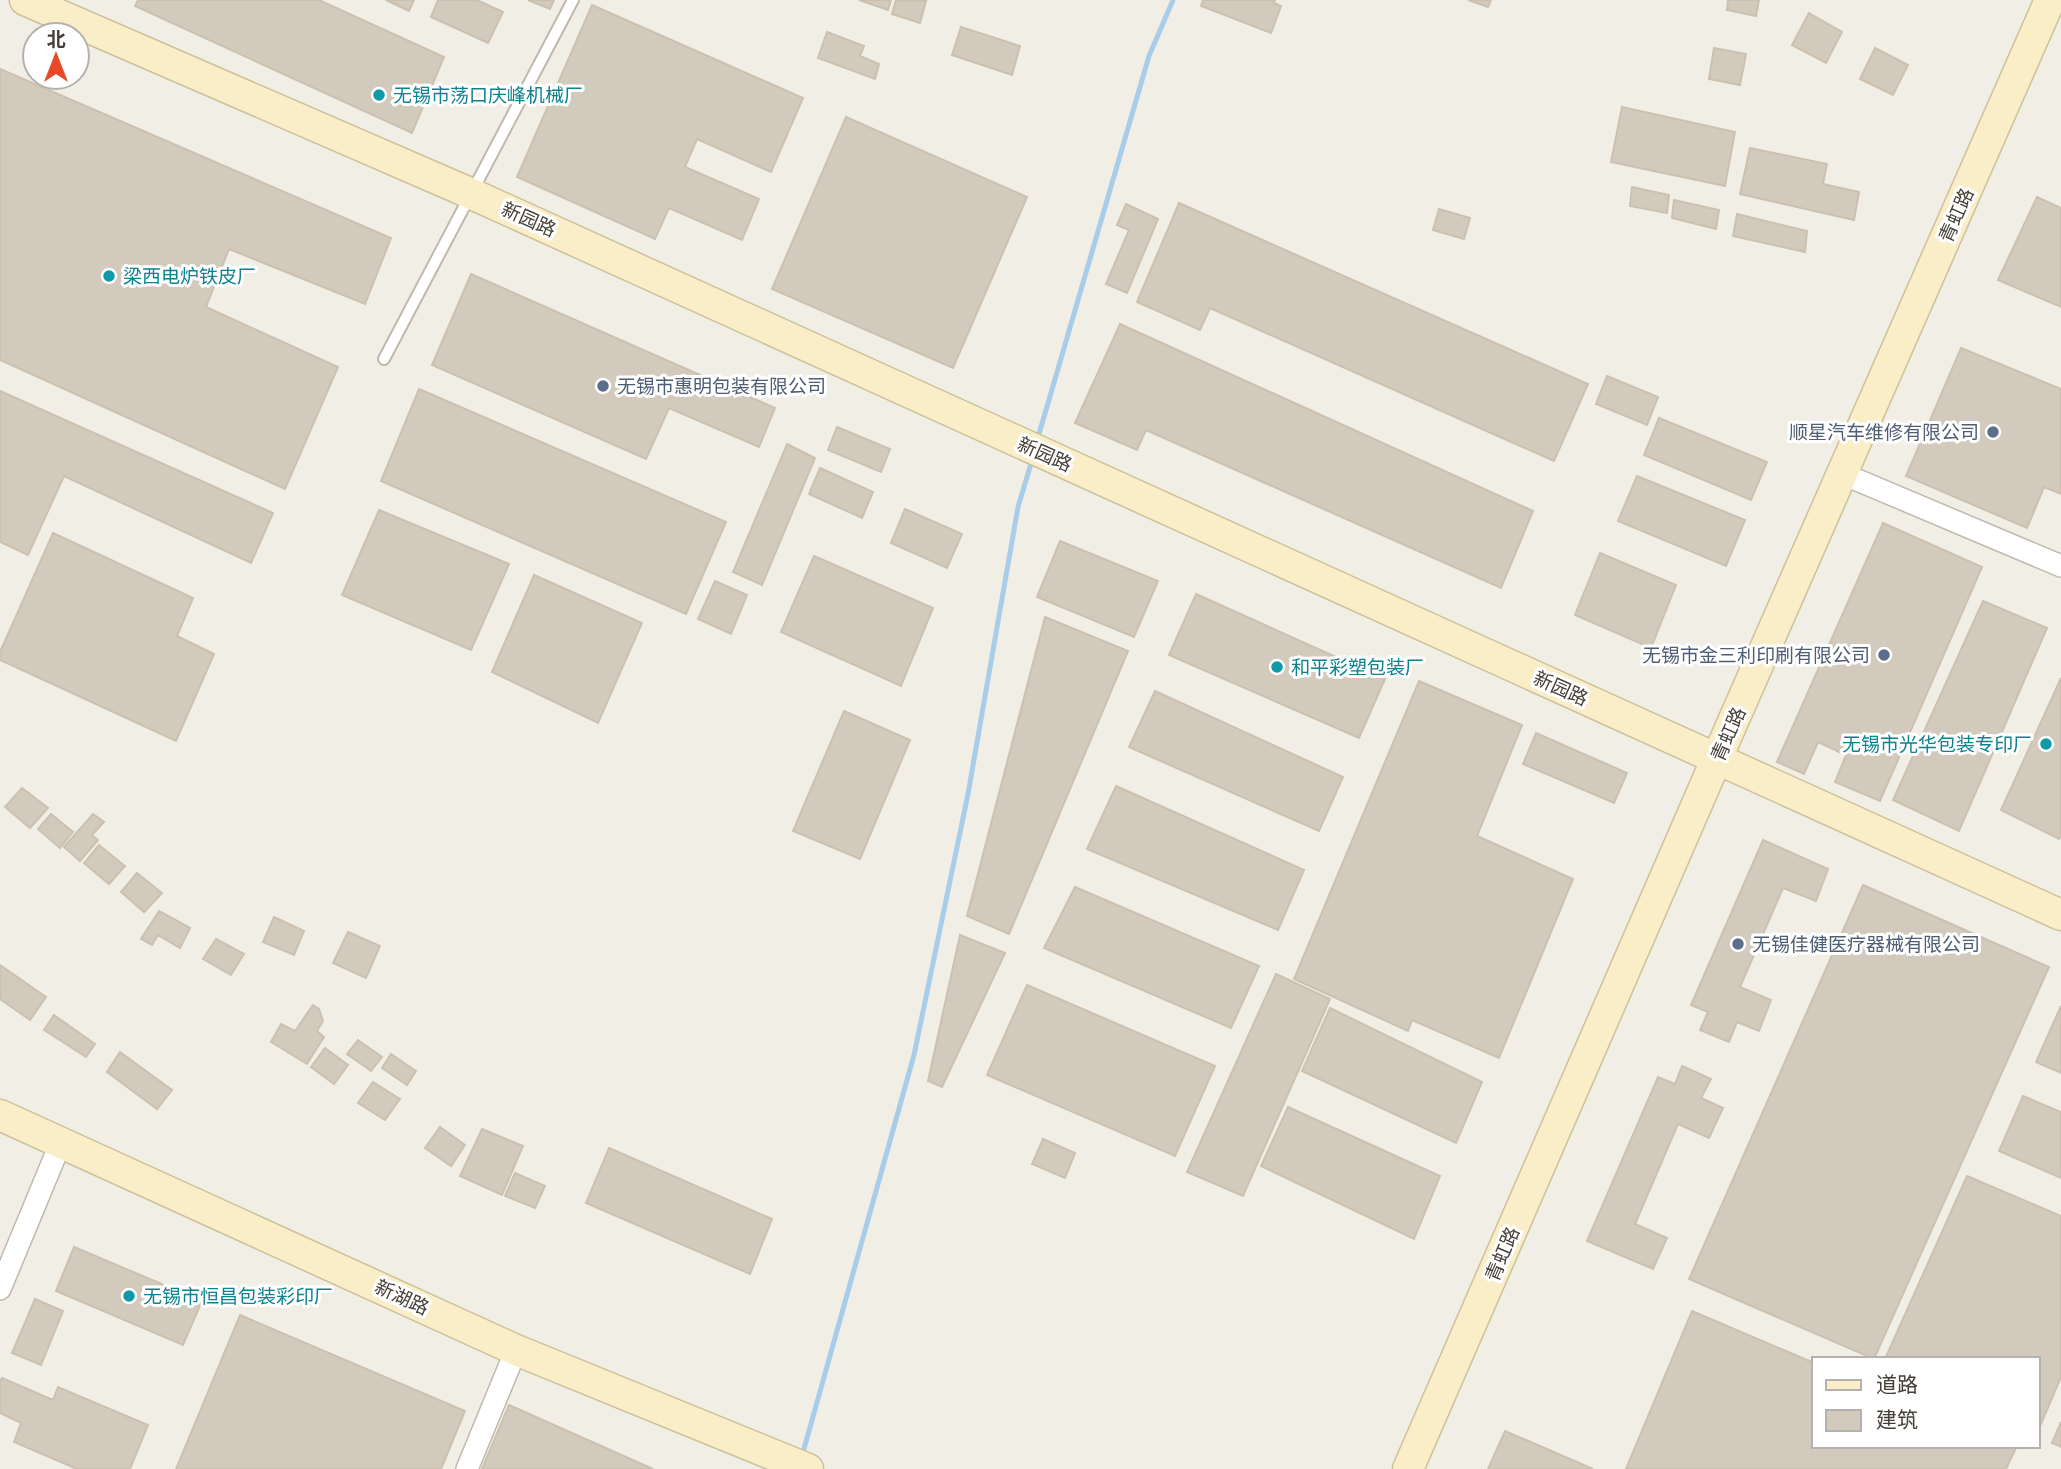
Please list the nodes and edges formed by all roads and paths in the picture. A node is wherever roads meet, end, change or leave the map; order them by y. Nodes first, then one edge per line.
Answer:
1 (26, 0) edge
2 (573, 0) edge
3 (2050, 0) edge
4 (472, 194) junction
5 (384, 359) dead end
6 (1843, 474) junction
7 (2061, 566) edge
8 (1717, 758) junction
9 (2061, 915) edge
10 (0, 1115) edge
11 (61, 1142) junction
12 (0, 1289) edge
13 (516, 1350) junction
14 (798, 1465) edge
15 (467, 1469) edge
16 (1408, 1469) edge

1 - 4 street, 新园路
2 - 4 lane
3 - 6 street, 青虹路
4 - 5 lane
4 - 8 street, 新园路
6 - 7 street
6 - 8 street, 青虹路
8 - 9 street, 新园路
8 - 16 street, 青虹路
10 - 11 street, 新湖路
11 - 12 street
11 - 13 street, 新湖路
13 - 14 street, 新湖路
13 - 15 street

